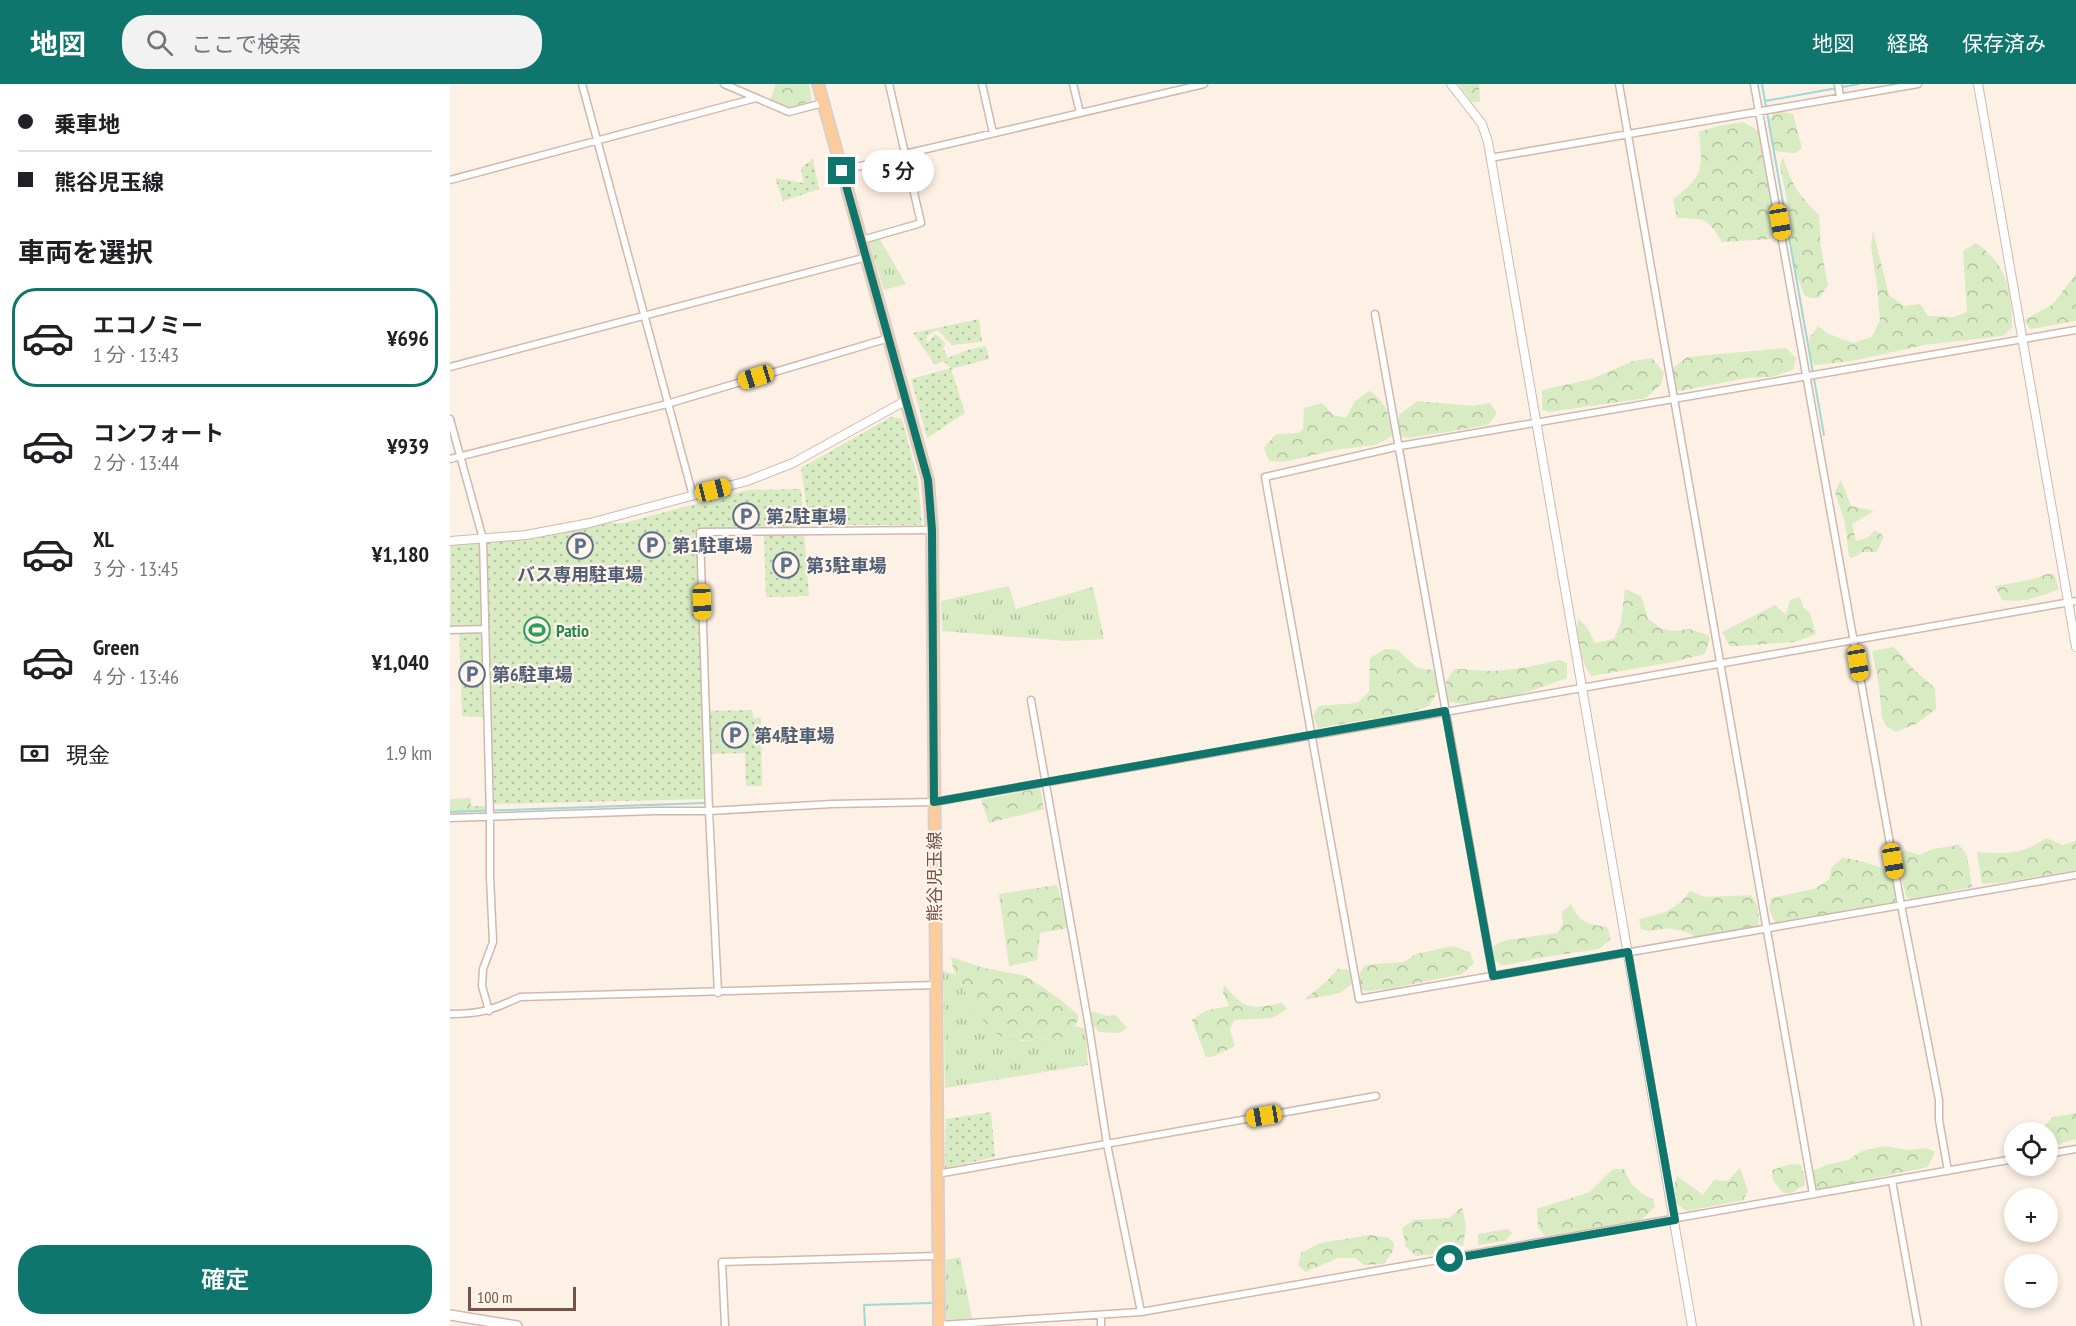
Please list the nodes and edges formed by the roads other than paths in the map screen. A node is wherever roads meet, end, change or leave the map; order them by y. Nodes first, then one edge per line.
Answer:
1 (582, 84) edge
2 (726, 84) edge
3 (818, 84) edge
4 (890, 84) edge
5 (982, 84) edge
6 (1073, 84) edge
7 (1204, 84) edge
8 (1451, 84) edge
9 (1618, 84) edge
10 (1754, 84) edge
11 (1838, 84) edge
12 (1918, 84) edge
13 (1978, 84) edge
14 (1840, 97) junction
15 (756, 98) junction
16 (823, 103) junction
17 (1760, 111) junction
18 (1080, 113) junction
19 (993, 133) junction
20 (1628, 134) junction
21 (598, 140) junction
22 (905, 154) junction
23 (1490, 158) junction
24 (842, 171) junction
25 (450, 180) edge
26 (862, 240) junction
27 (867, 257) junction
28 (1375, 314) dead end
29 (643, 315) junction
30 (2076, 330) edge
31 (889, 338) junction
32 (2022, 339) junction
33 (450, 367) edge
34 (1807, 376) junction
35 (1674, 400) junction
36 (905, 401) junction
37 (668, 404) junction
38 (450, 419) edge
39 (1536, 422) junction
40 (1400, 446) junction
41 (460, 456) junction
42 (450, 459) edge
43 (693, 496) junction
44 (932, 530) junction
45 (483, 539) junction
46 (450, 542) edge
47 (2072, 602) edge
48 (485, 629) junction
49 (450, 630) edge
50 (1855, 641) junction
51 (2076, 646) edge
52 (1720, 663) junction
53 (1582, 687) junction
54 (1031, 700) dead end
55 (1445, 711) junction
56 (1312, 735) junction
57 (1045, 782) junction
58 (934, 802) junction
59 (709, 811) junction
60 (490, 817) junction
61 (450, 818) edge
62 (2076, 875) edge
63 (1901, 905) junction
64 (1767, 929) junction
65 (1628, 952) junction
66 (1493, 976) junction
67 (935, 985) junction
68 (718, 993) junction
69 (489, 1011) junction
70 (450, 1014) edge
71 (1376, 1096) dead end
72 (1107, 1144) junction
73 (2076, 1149) edge
74 (2058, 1152) edge
75 (2004, 1161) edge
76 (1948, 1171) junction
77 (937, 1174) junction
78 (1892, 1181) junction
79 (1813, 1194) junction
80 (1675, 1220) junction
81 (938, 1256) junction
82 (1141, 1312) junction
83 (450, 1315) edge
84 (1101, 1315) junction
85 (939, 1325) edge
86 (512, 1326) edge
87 (725, 1326) edge
88 (1101, 1326) edge
89 (1692, 1326) edge
90 (1918, 1326) edge

1 - 21 street
2 - 15 street
3 - 16 main road, 熊谷児玉線
4 - 22 street
5 - 19 street
6 - 18 street
7 - 18 street
8 - 23 street
9 - 20 street
10 - 17 street
11 - 14 street
12 - 14 street
13 - 32 street
14 - 17 street
15 - 16 street
15 - 21 street
16 - 24 main road, 熊谷児玉線
17 - 20 street
17 - 34 street
18 - 19 street
19 - 22 street
20 - 23 street
20 - 35 street
21 - 25 street
21 - 29 street
22 - 24 street
22 - 26 street
23 - 39 street
24 - 26 main road, 熊谷児玉線
26 - 27 main road, 熊谷児玉線
27 - 29 street
27 - 31 main road, 熊谷児玉線
28 - 40 street
29 - 33 street
29 - 37 street
30 - 32 street
31 - 36 main road, 熊谷児玉線
31 - 37 street
32 - 34 street
32 - 47 street
34 - 35 street
34 - 50 street
35 - 39 street
35 - 52 street
36 - 43 street
36 - 44 main road, 熊谷児玉線
37 - 41 street
37 - 43 street
38 - 41 street
39 - 40 street
39 - 53 street
40 - 55 street
40 - 56 street
41 - 42 street
41 - 45 street
43 - 45 street
44 - 58 main road, 熊谷児玉線
44 - 59 street
45 - 46 street
45 - 48 street
47 - 50 street
47 - 51 street
48 - 49 street
48 - 60 street
50 - 52 street
50 - 63 street
52 - 53 street
52 - 64 street
53 - 55 street
53 - 65 street
54 - 57 street
55 - 56 street
55 - 66 street
56 - 57 street
56 - 66 street
57 - 58 street
57 - 72 street
58 - 59 street
58 - 67 main road, 熊谷児玉線
59 - 60 street
59 - 68 street
60 - 61 street
60 - 69 street
62 - 63 street
63 - 64 street
63 - 76 street
64 - 65 street
64 - 79 street
65 - 66 street
65 - 80 street
67 - 68 street
67 - 77 main road, 熊谷児玉線
68 - 69 street
69 - 70 street
71 - 72 street
72 - 77 street
72 - 82 street
73 - 74 street
75 - 76 street
76 - 78 street
77 - 81 main road, 熊谷児玉線
78 - 79 street
78 - 90 street
79 - 80 street
80 - 82 street
80 - 89 street
81 - 85 main road, 熊谷児玉線
81 - 87 street
82 - 84 street
83 - 86 main road
84 - 85 street
84 - 88 street

